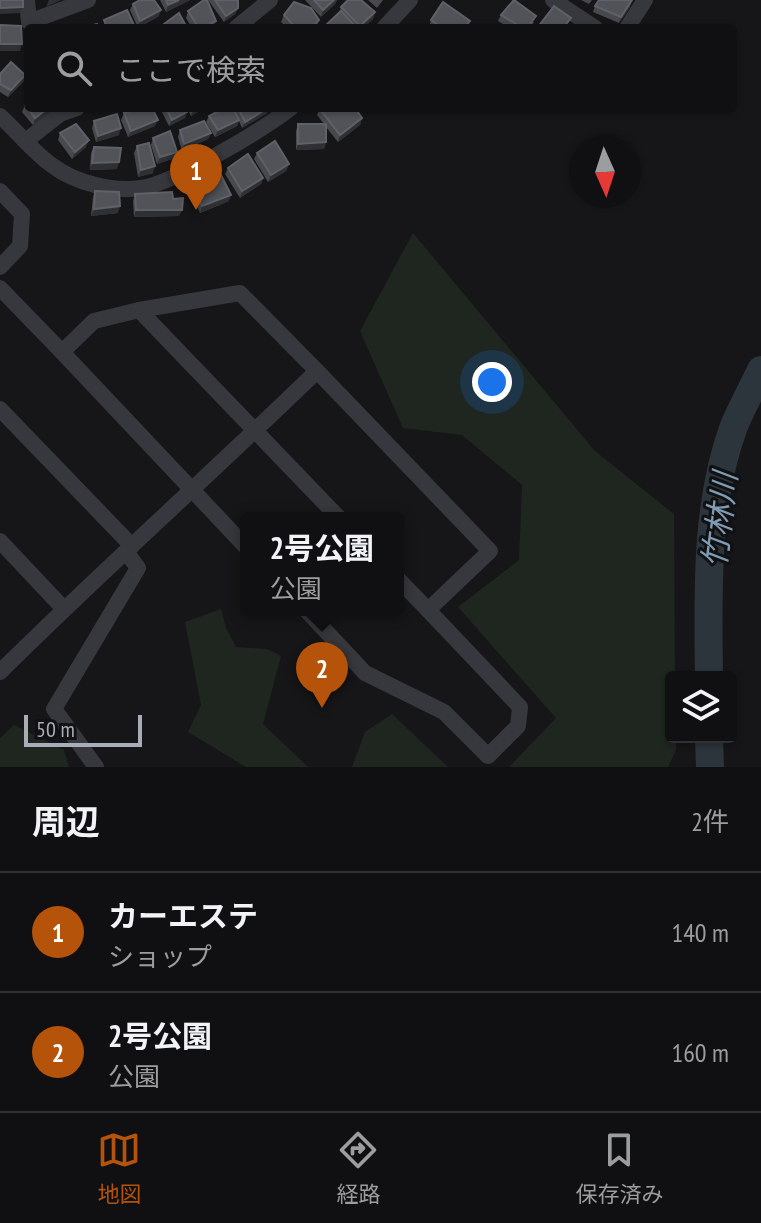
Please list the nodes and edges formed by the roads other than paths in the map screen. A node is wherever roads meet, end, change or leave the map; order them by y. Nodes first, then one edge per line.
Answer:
1 (27, 0) edge
2 (88, 0) edge
3 (270, 0) edge
4 (410, 0) edge
5 (553, 0) edge
6 (645, 0) edge
7 (241, 24) edge
8 (388, 24) edge
9 (589, 24) edge
10 (630, 24) edge
11 (66, 112) edge
12 (284, 112) edge
13 (0, 116) edge
14 (27, 140) junction
15 (0, 191) edge
16 (0, 267) edge
17 (0, 288) edge
18 (139, 310) junction
19 (62, 352) junction
20 (317, 371) junction
21 (0, 409) edge
22 (255, 432) junction
23 (191, 490) junction
24 (333, 512) edge
25 (0, 541) edge
26 (240, 541) edge
27 (129, 550) junction
28 (404, 585) edge
29 (64, 609) junction
30 (428, 610) junction
31 (312, 616) edge
32 (0, 672) edge
33 (96, 767) edge

1 - 2 street
3 - 7 street
4 - 8 street
5 - 9 street
6 - 10 street
11 - 14 street
12 - 14 street
13 - 14 street
15 - 16 street
17 - 19 street
18 - 19 street
18 - 20 street
18 - 22 street
19 - 23 street
20 - 22 street
20 - 30 street
21 - 27 street
22 - 23 street
22 - 24 street
23 - 26 street
23 - 27 street
25 - 29 street
27 - 29 street
27 - 33 street
28 - 30 street
29 - 32 street
30 - 31 street

